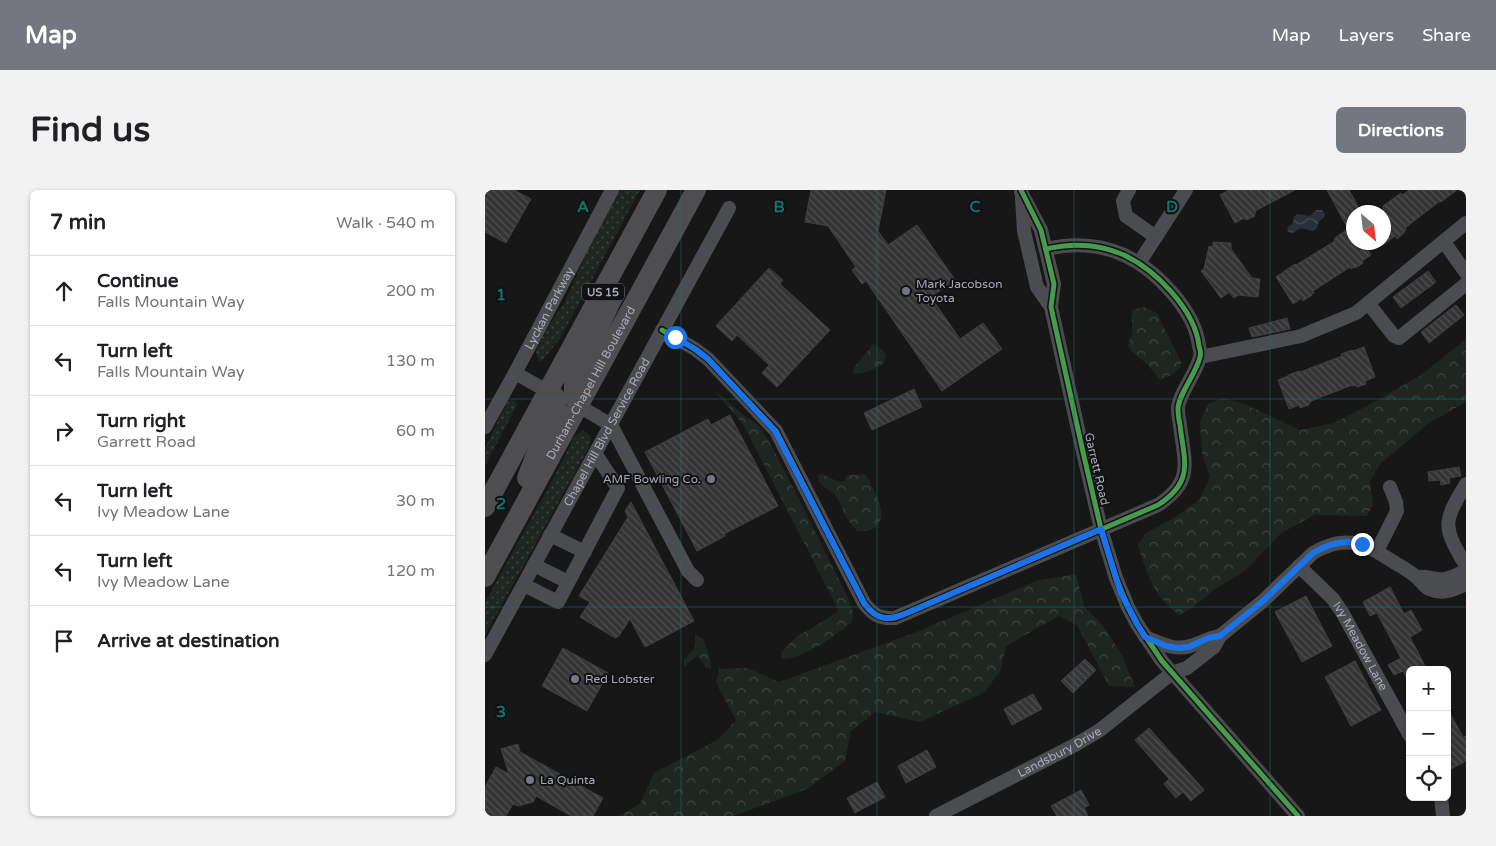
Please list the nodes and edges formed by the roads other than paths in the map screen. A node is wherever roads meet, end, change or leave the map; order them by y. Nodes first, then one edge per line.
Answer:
1 (612, 190) edge
2 (697, 190) edge
3 (1129, 190) edge
4 (1186, 190) edge
5 (657, 191) edge
6 (1021, 191) edge
7 (729, 208) dead end
8 (1466, 223) edge
9 (1156, 237) junction
10 (1444, 242) junction
11 (1046, 249) junction
12 (1139, 263) junction
13 (1466, 273) edge
14 (1466, 284) edge
15 (1368, 303) junction
16 (1051, 307) junction
17 (662, 330) junction
18 (1200, 356) junction
19 (515, 373) junction
20 (549, 392) junction
21 (579, 406) junction
22 (611, 425) junction
23 (485, 427) edge
24 (595, 453) junction
25 (1466, 484) edge
26 (1390, 487) dead end
27 (485, 507) edge
28 (1101, 529) junction
29 (550, 535) junction
30 (1377, 551) junction
31 (585, 552) junction
32 (497, 555) junction
33 (534, 564) junction
34 (1299, 566) junction
35 (1466, 566) edge
36 (1466, 570) edge
37 (485, 577) edge
38 (1417, 577) junction
39 (697, 580) dead end
40 (568, 582) junction
41 (523, 584) junction
42 (1466, 584) edge
43 (1220, 636) junction
44 (1145, 637) junction
45 (485, 655) edge
46 (1171, 673) junction
47 (1406, 729) edge
48 (1441, 801) edge
49 (936, 816) edge
50 (1298, 816) edge
51 (1443, 816) edge

1 - 19 street, Lyckan Parkway
2 - 21 highway, Durham-Chapel Hill Boulevard / US 15
3 - 9 street
4 - 9 street
5 - 20 highway, US 15
5 - 21 highway
6 - 11 street, Garrett Road
6 - 16 street, Garrett Road
7 - 17 street, Chapel Hill Blvd Service Road
8 - 10 street
9 - 12 street
10 - 13 street
10 - 15 street
11 - 12 street
11 - 16 street, Garrett Road
12 - 18 street
14 - 15 street
15 - 18 street
16 - 28 street, Garrett Road
17 - 22 street, Chapel Hill Blvd Service Road
17 - 28 street
18 - 28 street
19 - 20 street
19 - 23 street, Lyckan Parkway
20 - 27 highway, US 15
20 - 32 highway
21 - 22 street
21 - 32 highway, Durham-Chapel Hill Boulevard / US 15
22 - 24 street, Chapel Hill Blvd Service Road
22 - 39 street
24 - 29 street, Chapel Hill Blvd Service Road
24 - 31 street
25 - 35 street
26 - 30 street
28 - 44 street, Garrett Road
29 - 31 street
29 - 33 street, Chapel Hill Blvd Service Road
30 - 34 street
30 - 38 street
31 - 40 street
32 - 37 highway, Durham-Chapel Hill Boulevard / US 15
33 - 40 street
33 - 41 street, Chapel Hill Blvd Service Road
34 - 43 street
34 - 47 street, Ivy Meadow Lane
36 - 38 street
38 - 42 street
40 - 41 street
41 - 45 street, Chapel Hill Blvd Service Road
43 - 44 street
43 - 46 street
44 - 46 street, Garrett Road
46 - 49 street, Landsbury Drive
46 - 50 street, Garrett Road
48 - 51 street

